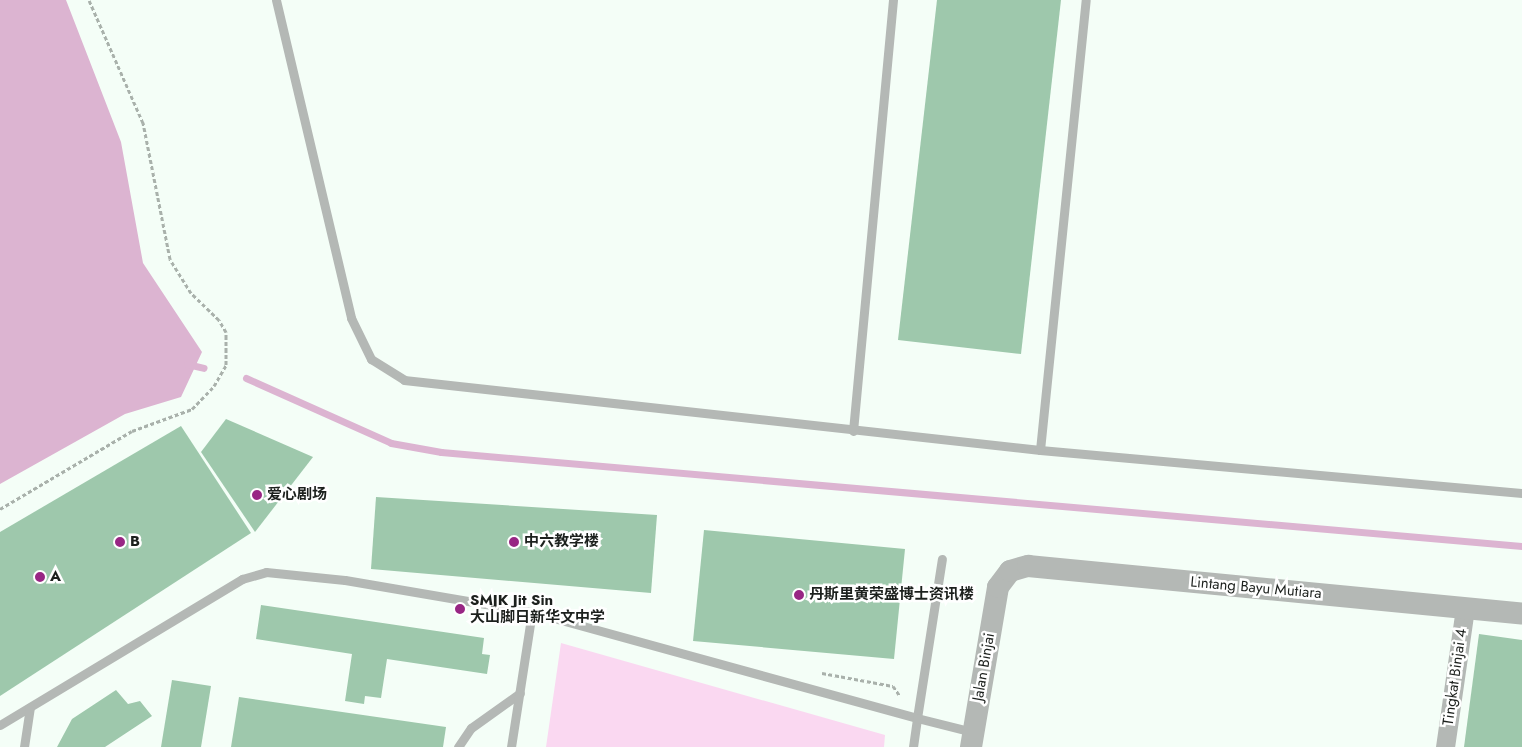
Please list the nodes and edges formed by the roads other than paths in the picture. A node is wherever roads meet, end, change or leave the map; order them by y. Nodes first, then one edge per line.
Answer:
1 (276, 0) edge
2 (893, 0) edge
3 (1086, 0) edge
4 (853, 431) junction
5 (1040, 450) junction
6 (1522, 493) edge
7 (942, 559) dead end
8 (998, 587) joint
9 (1465, 608) junction
10 (532, 612) junction
11 (1522, 614) edge
12 (520, 692) junction
13 (30, 707) junction
14 (917, 718) junction
15 (0, 725) edge
16 (972, 739) edge
17 (24, 747) edge
18 (458, 747) edge
19 (512, 747) edge
20 (913, 747) edge
21 (1445, 747) edge

1 - 4 lane
2 - 4 lane
3 - 5 lane
4 - 5 lane
5 - 6 lane
7 - 14 lane
8 - 9 street, Lintang Bayu Mutiara
8 - 16 street, Jalan Binjai
9 - 11 street, Lintang Bayu Mutiara
9 - 21 street, Tingkat Binjai 4
10 - 12 lane
10 - 13 lane
10 - 14 lane
12 - 18 lane
12 - 19 lane
13 - 15 lane
13 - 17 lane
14 - 16 lane
14 - 20 lane

